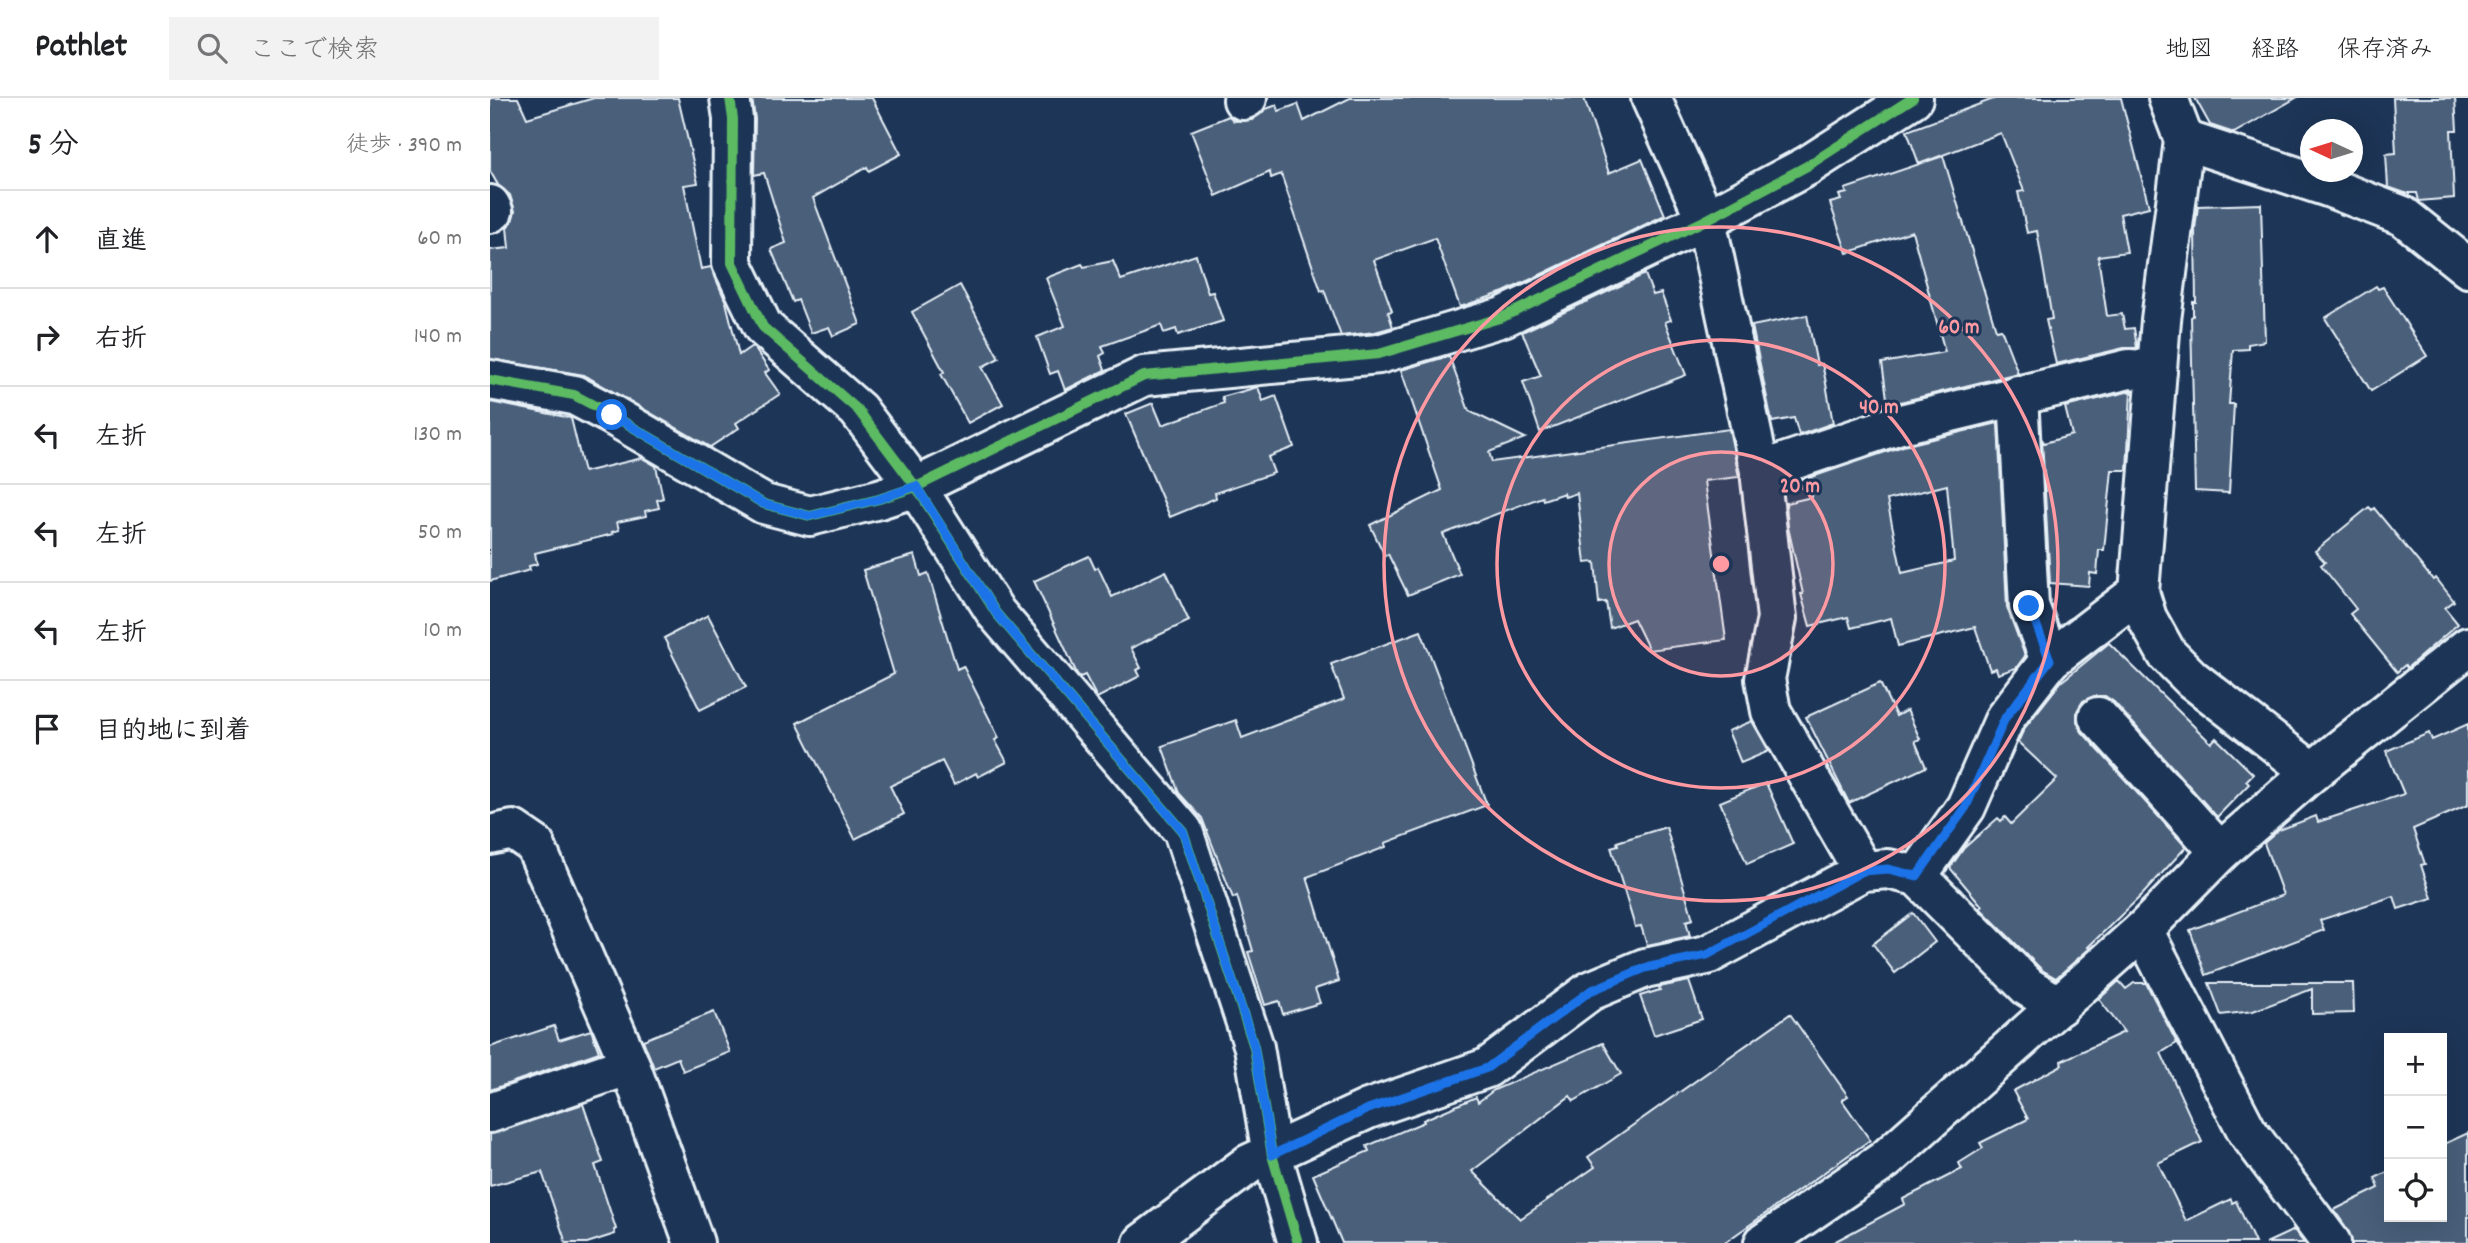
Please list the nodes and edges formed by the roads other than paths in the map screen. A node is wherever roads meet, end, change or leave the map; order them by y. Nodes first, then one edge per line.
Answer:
1 (730, 98) edge
2 (1651, 98) edge
3 (1913, 98) edge
4 (2168, 98) edge
5 (2184, 140) junction
6 (490, 205) edge
7 (490, 213) edge
8 (1706, 220) junction
9 (2468, 268) edge
10 (2157, 371) junction
11 (490, 380) edge
12 (2018, 395) junction
13 (1760, 471) junction
14 (916, 486) junction
15 (2139, 592) junction
16 (2468, 648) edge
17 (2050, 660) junction
18 (2098, 717) dead end
19 (2312, 772) junction
20 (490, 835) edge
21 (2220, 852) junction
22 (1863, 871) junction
23 (1917, 876) junction
24 (2143, 930) junction
25 (2059, 1006) junction
26 (630, 1065) junction
27 (490, 1113) edge
28 (1272, 1155) junction
29 (694, 1243) edge
30 (1143, 1243) edge
31 (1298, 1243) edge
32 (1764, 1243) edge
33 (2331, 1243) edge

1 - 14 street
2 - 8 street
3 - 8 street
4 - 5 street
5 - 9 street
5 - 10 street
6 - 7 street
8 - 13 street
8 - 14 street
10 - 12 street
10 - 15 street
11 - 14 street
12 - 13 street
12 - 17 street
13 - 22 street
14 - 28 street
15 - 17 street
15 - 19 street
16 - 19 street
17 - 23 street
18 - 21 street
19 - 21 street
20 - 26 street
21 - 24 street
22 - 23 street
22 - 28 street
23 - 25 street
24 - 25 street
24 - 33 street
25 - 32 street
26 - 27 street
26 - 29 street
28 - 30 street
28 - 31 street

